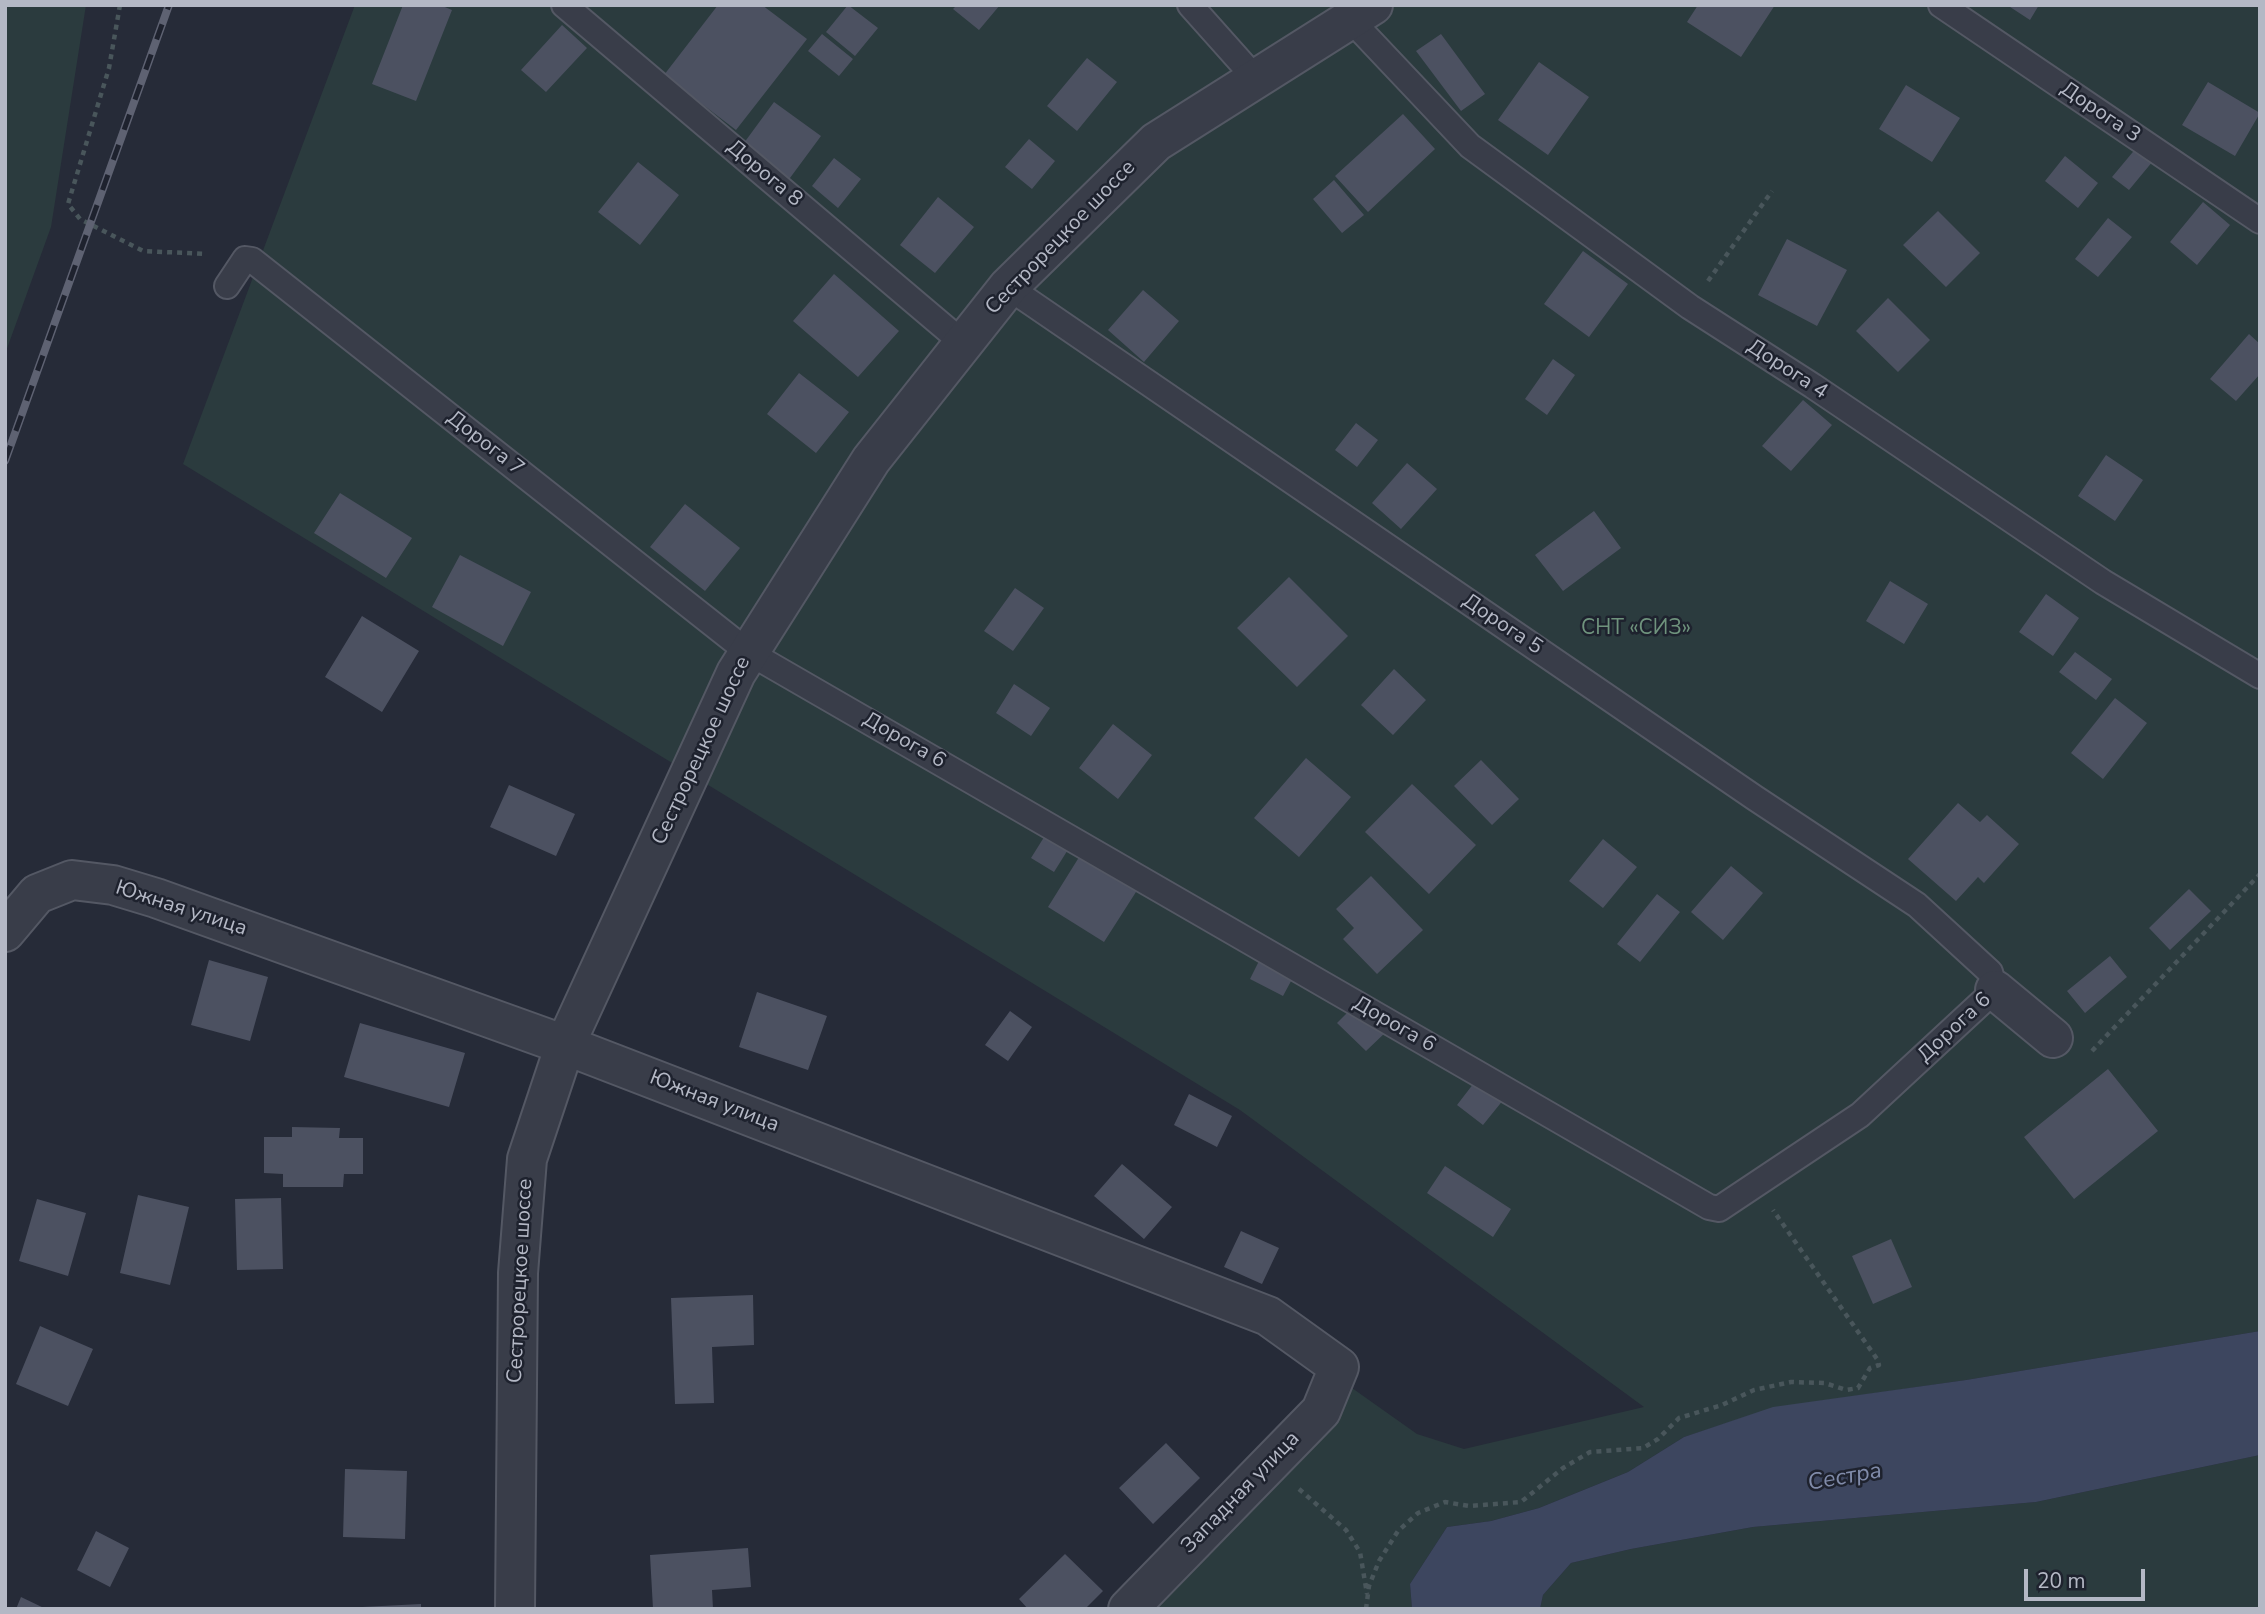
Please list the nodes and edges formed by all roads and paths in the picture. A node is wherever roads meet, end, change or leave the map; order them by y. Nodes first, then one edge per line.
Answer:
1 (120, 5) edge
2 (564, 5) edge
3 (1190, 5) edge
4 (1941, 5) edge
5 (1361, 12) edge
6 (1256, 79) junction
7 (1772, 191) dead end
8 (2260, 220) edge
9 (245, 259) junction
10 (227, 286) dead end
11 (1007, 287) junction
12 (1689, 307) junction
13 (963, 343) junction
14 (748, 652) junction
15 (2260, 676) edge
16 (2260, 874) edge
17 (5, 932) edge
18 (1993, 981) junction
19 (565, 1045) junction
20 (2068, 1049) joint
21 (1755, 1185) junction
22 (1339, 1367) joint
23 (1318, 1505) dead end
24 (1368, 1602) junction
25 (515, 1609) edge
26 (1128, 1609) edge
27 (1366, 1609) edge

1 - 9 path
2 - 13 lane, Дорога 8
3 - 6 lane
4 - 8 lane, Дорога 3
5 - 6 street, Сестрорецкое шоссе
5 - 12 lane, Дорога 4
6 - 11 street, Сестрорецкое шоссе
7 - 12 path
9 - 10 lane
9 - 14 lane, Дорога 7
11 - 13 street, Сестрорецкое шоссе
11 - 18 lane, Дорога 5
12 - 15 lane, Дорога 4
13 - 14 street, Сестрорецкое шоссе
14 - 19 street, Сестрорецкое шоссе
14 - 21 lane, Дорога 6
16 - 20 path
17 - 19 street, Южная улица
18 - 20 street
18 - 21 lane, Дорога 6
19 - 22 street, Южная улица
19 - 25 street, Сестрорецкое шоссе
21 - 24 path
22 - 26 street, Западная улица
23 - 24 path
24 - 27 path

